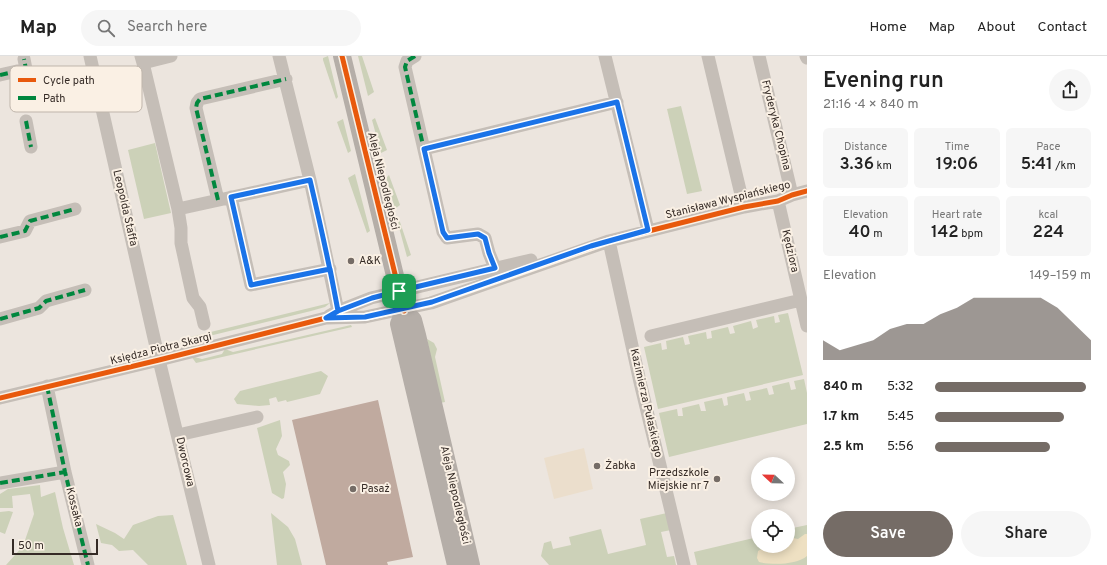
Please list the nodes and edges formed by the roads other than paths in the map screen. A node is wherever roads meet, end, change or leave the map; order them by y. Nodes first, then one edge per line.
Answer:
1 (90, 56) edge
2 (171, 56) edge
3 (279, 56) edge
4 (342, 56) edge
5 (415, 56) edge
6 (605, 56) edge
7 (708, 56) edge
8 (759, 56) edge
9 (24, 58) dead end
10 (142, 59) edge
11 (25, 66) edge
12 (92, 66) edge
13 (10, 73) edge
14 (0, 75) edge
15 (286, 78) junction
16 (617, 102) junction
17 (103, 112) edge
18 (26, 121) dead end
19 (30, 147) dead end
20 (424, 149) junction
21 (310, 180) junction
22 (807, 191) edge
23 (792, 195) junction
24 (231, 197) junction
25 (218, 200) junction
26 (778, 201) junction
27 (744, 207) junction
28 (75, 209) dead end
29 (178, 209) junction
30 (648, 230) junction
31 (0, 237) edge
32 (609, 241) junction
33 (591, 246) junction
34 (495, 268) junction
35 (330, 269) junction
36 (85, 290) dead end
37 (399, 291) junction
38 (801, 300) junction
39 (403, 310) junction
40 (338, 311) junction
41 (0, 318) edge
42 (326, 318) junction
43 (204, 324) dead end
44 (807, 326) edge
45 (651, 336) dead end
46 (159, 360) junction
47 (47, 386) junction
48 (0, 397) edge
49 (256, 417) dead end
50 (178, 435) junction
51 (65, 472) junction
52 (0, 483) edge
53 (88, 565) edge
54 (209, 565) edge
55 (459, 565) edge
56 (684, 565) edge

1 - 12 street, Leopolda Staffa
2 - 10 street
3 - 15 street
4 - 37 street, Aleja Niepodległości
5 - 20 street
6 - 16 street
7 - 27 street
8 - 23 street, Fryderyka Chopina
9 - 11 street
10 - 29 street
13 - 14 street
15 - 21 street
15 - 25 street
16 - 20 street
16 - 30 street
17 - 46 street, Leopolda Staffa
18 - 19 street
20 - 34 street
21 - 24 street
21 - 35 street
22 - 23 street, Stanisława Wyspiańskiego
23 - 26 street, Stanisława Wyspiańskiego
24 - 25 street
24 - 35 street
25 - 29 street
26 - 27 street, Stanisława Wyspiańskiego
26 - 38 street, Kędziora
27 - 30 street, Stanisława Wyspiańskiego
28 - 31 street
29 - 43 street
30 - 32 street, Stanisława Wyspiańskiego
32 - 33 street, Stanisława Wyspiańskiego
32 - 56 street, Kazimierza Pułaskiego
33 - 34 street, Stanisława Wyspiańskiego
33 - 39 street, Stanisława Wyspiańskiego
34 - 37 street, Stanisława Wyspiańskiego
35 - 40 street
36 - 41 street
37 - 39 street, Aleja Niepodległości
37 - 40 street, Księdza Piotra Skargi
38 - 44 street, Kędziora
38 - 45 street
39 - 42 street, Księdza Piotra Skargi
39 - 55 street, Aleja Niepodległości
40 - 42 street, Księdza Piotra Skargi
42 - 46 street, Księdza Piotra Skargi
46 - 47 street, Księdza Piotra Skargi
46 - 50 street, Dworcowa
47 - 48 street, Księdza Piotra Skargi
47 - 51 street, Kossaka
49 - 50 street
50 - 54 street, Dworcowa
51 - 52 street, Kossaka
51 - 53 street, Kossaka

